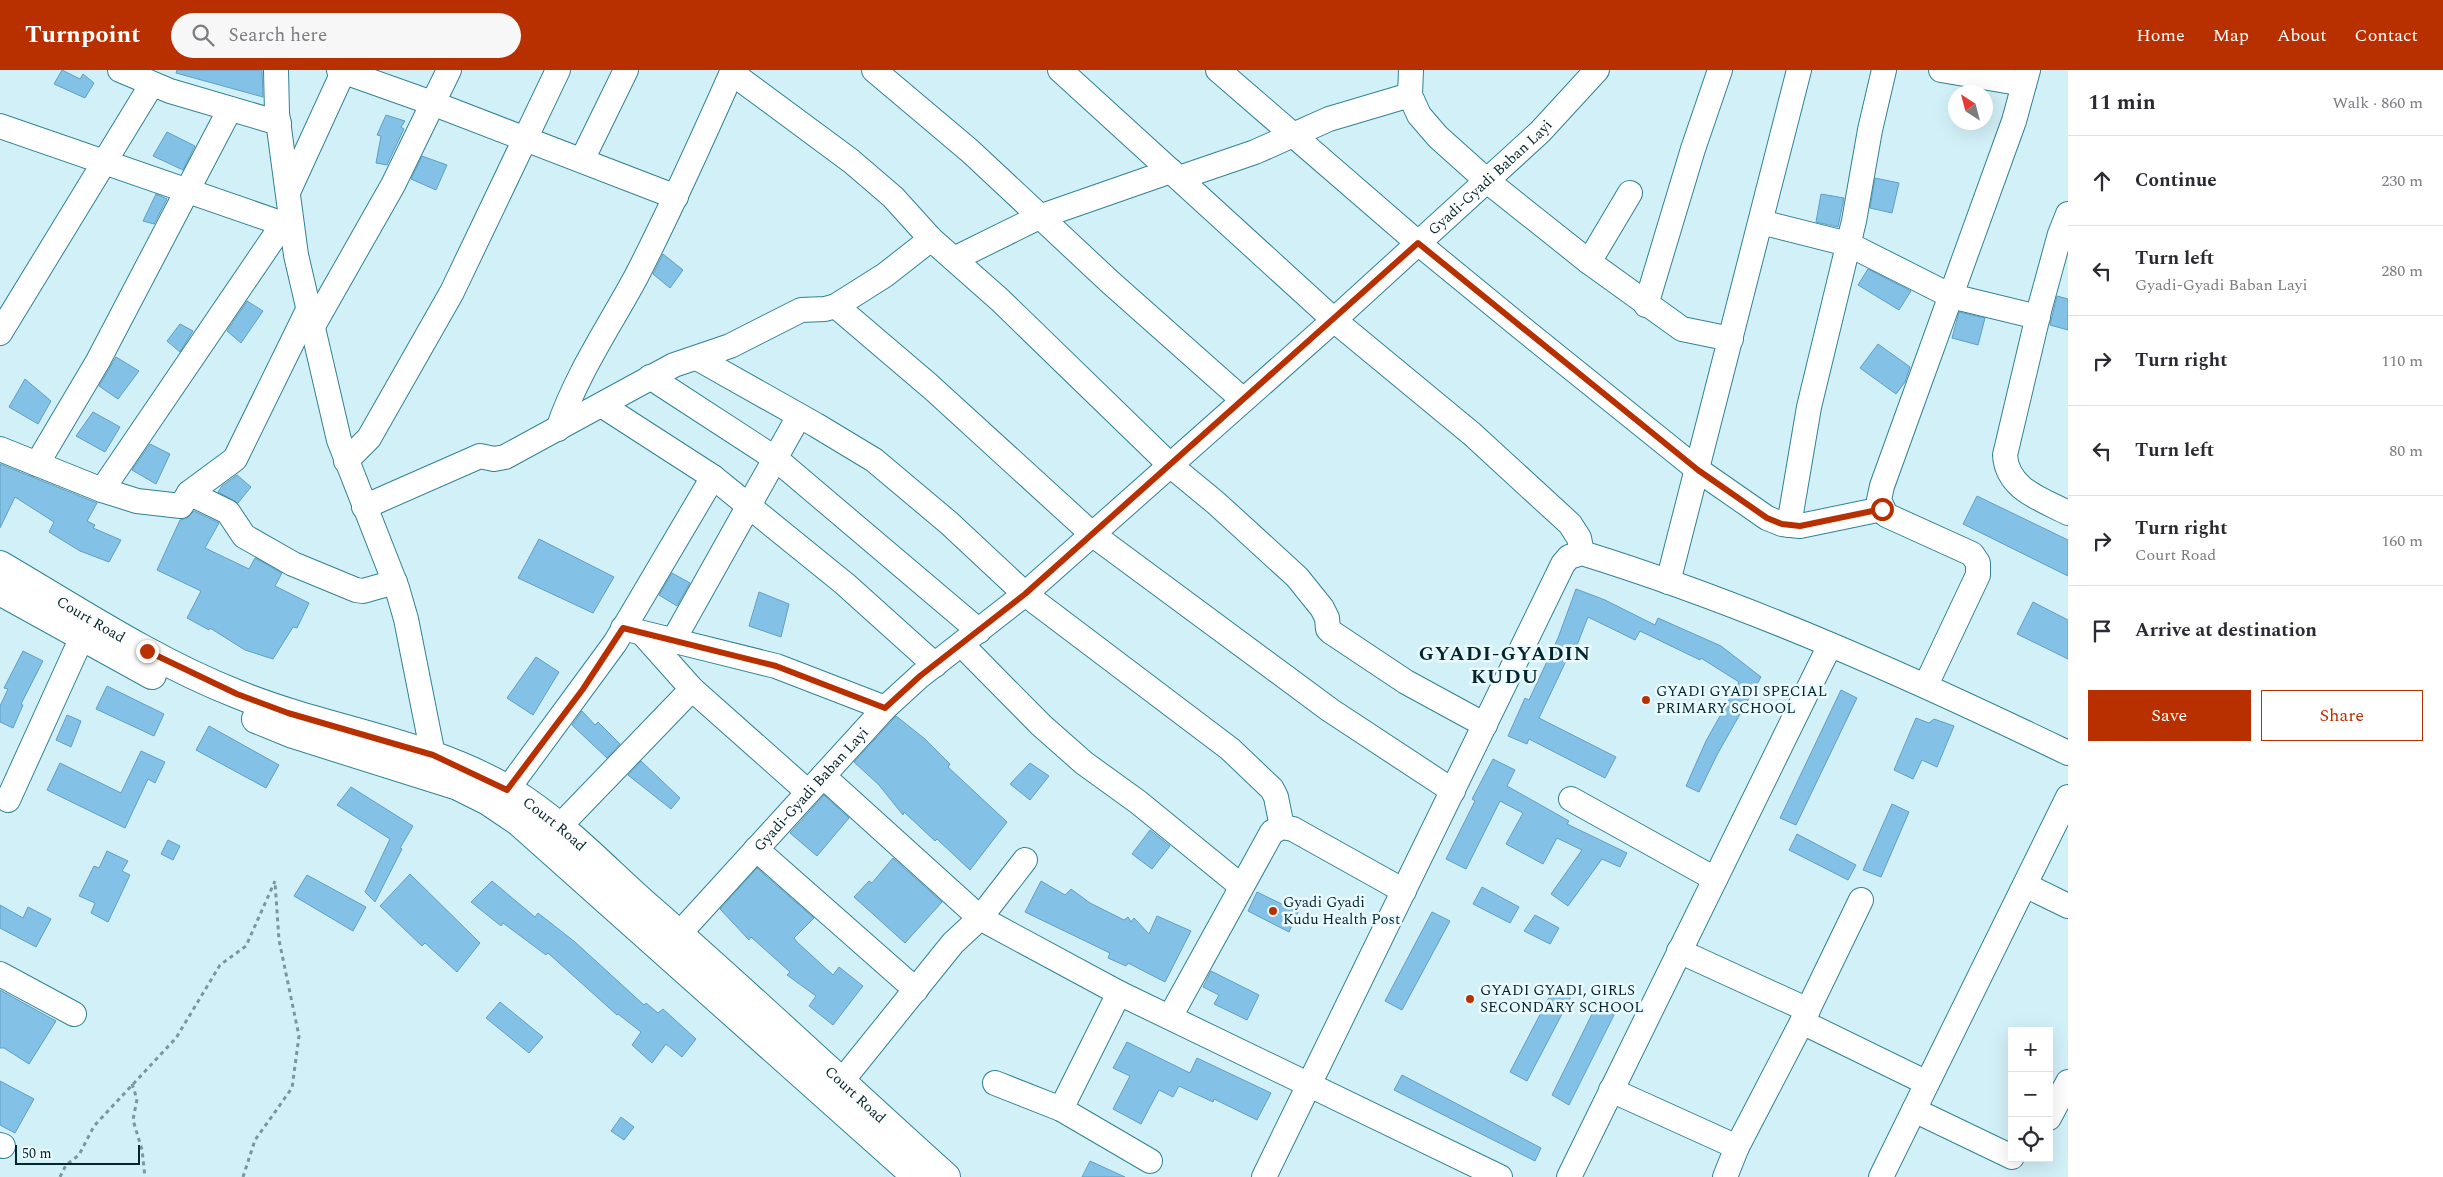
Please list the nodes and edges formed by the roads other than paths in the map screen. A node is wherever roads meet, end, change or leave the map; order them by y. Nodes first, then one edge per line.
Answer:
1 (120, 70) edge
2 (276, 70) edge
3 (449, 70) edge
4 (558, 70) edge
5 (626, 70) edge
6 (874, 70) edge
7 (1060, 70) edge
8 (1218, 70) edge
9 (1411, 70) edge
10 (1597, 70) edge
11 (1720, 70) edge
12 (1799, 70) edge
13 (1884, 70) edge
14 (1941, 70) edge
15 (342, 71) edge
16 (732, 71) edge
17 (2026, 77) edge
18 (152, 84) junction
19 (1410, 95) junction
20 (432, 103) junction
21 (230, 109) junction
22 (279, 123) junction
23 (0, 126) edge
24 (1296, 135) junction
25 (526, 140) junction
26 (582, 160) junction
27 (104, 164) junction
28 (1175, 174) junction
29 (1486, 180) junction
30 (289, 190) junction
31 (187, 192) junction
32 (1630, 193) dead end
33 (676, 197) junction
34 (2068, 214) edge
35 (1039, 217) junction
36 (1761, 222) junction
37 (287, 226) junction
38 (931, 239) junction
39 (1418, 243) junction
40 (1848, 244) junction
41 (954, 260) junction
42 (1589, 262) junction
43 (1951, 296) junction
44 (1646, 305) junction
45 (836, 306) junction
46 (311, 317) junction
47 (2038, 317) junction
48 (1334, 320) junction
49 (0, 333) edge
50 (1731, 339) junction
51 (697, 358) junction
52 (650, 377) junction
53 (1243, 400) junction
54 (603, 406) junction
55 (800, 416) junction
56 (558, 430) junction
57 (0, 449) edge
58 (776, 459) junction
59 (346, 461) junction
60 (37, 464) junction
61 (1170, 465) junction
62 (1698, 470) junction
63 (713, 477) junction
64 (102, 490) junction
65 (189, 493) junction
66 (748, 505) junction
67 (364, 506) junction
68 (1882, 509) junction
69 (2068, 513) edge
70 (1789, 525) junction
71 (1092, 534) junction
72 (1582, 553) junction
73 (0, 565) edge
74 (395, 582) junction
75 (1668, 582) junction
76 (0, 591) edge
77 (1025, 594) junction
78 (633, 631) junction
79 (82, 637) junction
80 (970, 638) junction
81 (673, 641) junction
82 (1830, 645) junction
83 (935, 665) junction
84 (1926, 685) junction
85 (692, 690) junction
86 (885, 708) junction
87 (1485, 725) junction
88 (2068, 753) edge
89 (433, 755) junction
90 (816, 784) junction
91 (507, 790) junction
92 (1453, 791) junction
93 (2068, 797) edge
94 (1571, 799) dead end
95 (3, 804) edge
96 (1282, 827) junction
97 (558, 828) junction
98 (756, 849) junction
99 (1025, 860) dead end
100 (1714, 879) junction
101 (2025, 885) junction
102 (1241, 886) junction
103 (1404, 891) junction
104 (1861, 900) dead end
105 (2068, 906) edge
106 (980, 918) junction
107 (679, 934) junction
108 (1679, 951) junction
109 (0, 974) edge
110 (916, 990) junction
111 (1119, 993) junction
112 (74, 1014) dead end
113 (1805, 1016) junction
114 (1170, 1017) junction
115 (841, 1082) junction
116 (2068, 1082) edge
117 (995, 1083) dead end
118 (1927, 1083) junction
119 (1310, 1085) junction
120 (1611, 1090) junction
121 (1061, 1109) junction
122 (1914, 1110) junction
123 (2050, 1117) edge
124 (1737, 1147) junction
125 (2008, 1155) edge
126 (1150, 1160) dead end
127 (917, 1177) edge
128 (946, 1177) edge
129 (1264, 1177) edge
130 (1500, 1177) edge
131 (1569, 1177) edge
132 (1725, 1177) edge
133 (1880, 1177) edge

1 - 18 street
2 - 22 street
3 - 20 street
4 - 25 street
5 - 26 street
6 - 35 street
7 - 28 street
8 - 24 street
9 - 19 street
10 - 29 street, Gyadi-Gyadi Baban Layi
11 - 44 street
12 - 36 street
13 - 40 street
14 - 17 street
15 - 20 street
15 - 30 street
16 - 33 street
16 - 38 street
17 - 43 street
18 - 21 street
18 - 27 street
19 - 24 street
19 - 29 street
20 - 25 street
20 - 46 street
21 - 22 street
21 - 31 street
22 - 30 street
23 - 27 street
24 - 28 street
24 - 39 street
25 - 26 street
25 - 59 street
26 - 33 street
27 - 31 street
27 - 49 street
28 - 35 street
28 - 48 street
29 - 39 street, Gyadi-Gyadi Baban Layi
29 - 42 street
30 - 37 street
31 - 37 street
31 - 60 street
32 - 42 street
33 - 56 street
34 - 47 street
35 - 41 street
35 - 53 street
36 - 40 street
36 - 50 street
37 - 46 street
37 - 64 street
38 - 41 street
38 - 45 street
39 - 48 street, Gyadi-Gyadi Baban Layi
39 - 62 street
40 - 43 street
40 - 70 street
41 - 61 street
42 - 44 street
43 - 47 street
43 - 68 street
44 - 50 street
45 - 51 street
45 - 71 street
46 - 59 street
46 - 65 street
47 - 69 street
48 - 53 street, Gyadi-Gyadi Baban Layi
48 - 72 street
50 - 62 street
51 - 52 street
51 - 55 street
52 - 54 street
52 - 58 street
53 - 61 street, Gyadi-Gyadi Baban Layi
54 - 56 street
54 - 63 street
55 - 58 street
55 - 77 street
56 - 67 street
57 - 60 street
58 - 66 street
58 - 80 street
59 - 67 street
60 - 64 street
61 - 71 street, Gyadi-Gyadi Baban Layi
61 - 87 street
62 - 70 street
62 - 75 street
63 - 66 street
63 - 78 street
64 - 65 street
65 - 74 street
66 - 81 street
66 - 83 street
67 - 74 street
68 - 70 street
68 - 84 street
71 - 77 street, Gyadi-Gyadi Baban Layi
71 - 92 street
72 - 75 street
72 - 87 street
73 - 89 main road, Court Road
74 - 89 street
75 - 82 street
76 - 79 main road, Court Road
77 - 80 street, Gyadi-Gyadi Baban Layi
77 - 96 street
78 - 81 street
78 - 85 street
78 - 91 street
79 - 95 street
79 - 127 main road, Court Road
80 - 83 street, Gyadi-Gyadi Baban Layi
80 - 102 street
81 - 86 street
82 - 84 street
82 - 100 street
83 - 86 street, Gyadi-Gyadi Baban Layi
84 - 88 street
85 - 90 street
85 - 97 street
86 - 90 street, Gyadi-Gyadi Baban Layi
87 - 92 street
89 - 91 main road, Court Road
90 - 98 street, Gyadi-Gyadi Baban Layi
90 - 106 street
91 - 97 main road, Court Road
92 - 103 street
93 - 101 street
94 - 100 street
96 - 102 street
96 - 103 street
97 - 107 main road, Court Road
98 - 107 street, Gyadi-Gyadi Baban Layi
98 - 110 street
99 - 106 street
100 - 108 street
101 - 105 street
101 - 118 street
102 - 114 street
103 - 119 street
104 - 113 street
106 - 110 street
106 - 111 street
107 - 115 main road, Court Road
108 - 113 street
108 - 120 street
109 - 112 street
110 - 115 street
111 - 114 street
111 - 121 street
113 - 118 street
113 - 124 street
114 - 119 street
115 - 128 main road, Court Road
116 - 123 street
117 - 121 street
118 - 122 street
119 - 129 street
119 - 130 street
120 - 124 street
120 - 131 street
121 - 126 street
122 - 125 street
122 - 133 street
124 - 132 street

